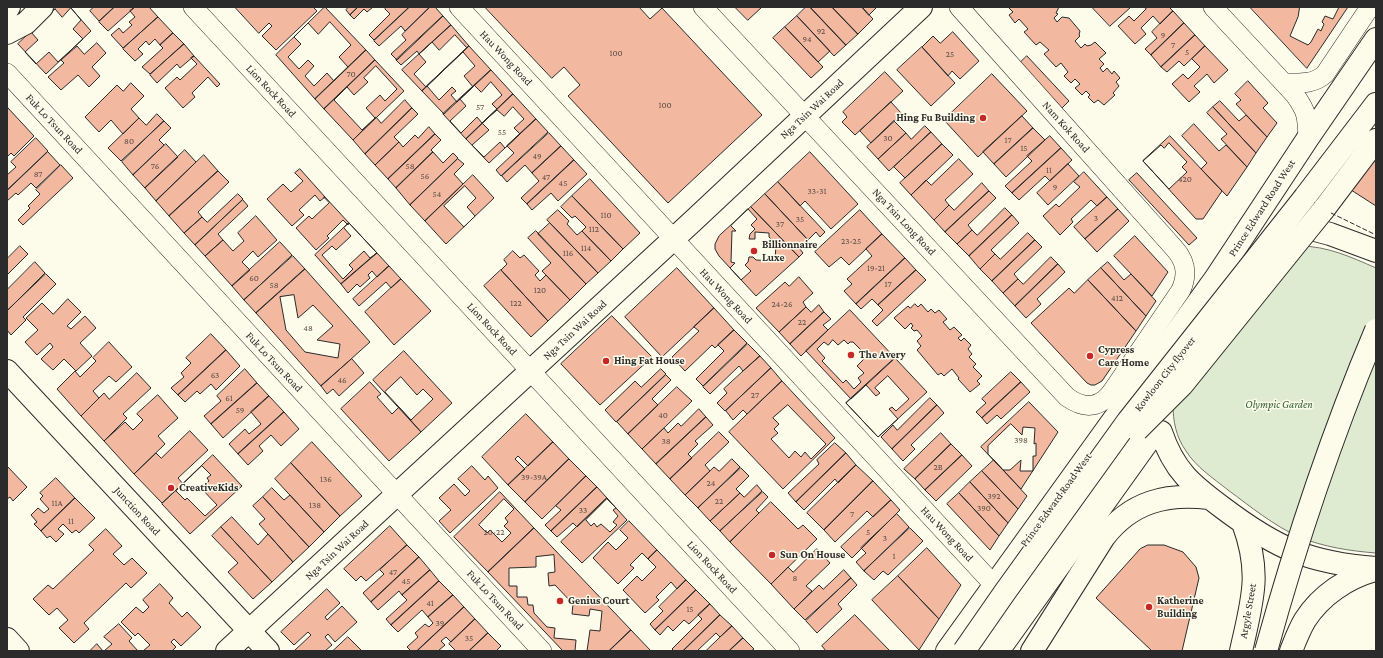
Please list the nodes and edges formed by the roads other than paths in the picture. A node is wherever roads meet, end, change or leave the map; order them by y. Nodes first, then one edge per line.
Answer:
1 (9, 7) edge
2 (42, 7) edge
3 (193, 7) edge
4 (459, 7) edge
5 (703, 7) edge
6 (921, 7) edge
7 (959, 7) edge
8 (1213, 7) edge
9 (1370, 7) edge
10 (7, 10) edge
11 (7, 33) edge
12 (1376, 39) edge
13 (7, 73) edge
14 (1284, 83) junction
15 (1376, 104) edge
16 (805, 116) junction
17 (1308, 138) junction
18 (1376, 140) edge
19 (1315, 230) dead end
20 (674, 239) junction
21 (1376, 251) edge
22 (1376, 330) edge
23 (7, 371) edge
24 (531, 371) junction
25 (1182, 385) junction
26 (1113, 390) joint
27 (1161, 432) dead end
28 (397, 495) junction
29 (1209, 498) junction
30 (1243, 524) junction
31 (1376, 568) edge
32 (994, 585) junction
33 (249, 631) junction
34 (7, 639) edge
35 (18, 651) edge
36 (228, 651) edge
37 (268, 651) edge
38 (542, 651) edge
39 (790, 651) edge
40 (947, 651) edge
41 (964, 651) edge
42 (978, 651) edge
43 (998, 651) edge
44 (1032, 651) edge
45 (1241, 651) edge
46 (1266, 651) edge
47 (1291, 651) edge

1 - 10 main road
2 - 11 main road
3 - 24 street, Lion Rock Road
4 - 20 street, Hau Wong Road
5 - 16 street, Nga Tsin Long Road
6 - 16 main road, Nga Tsin Wai Road
7 - 26 street, Nam Kok Road
8 - 14 street
9 - 14 street
12 - 17 main road, Prince Edward Road West
13 - 28 street, Fuk Lo Tsun Road
14 - 17 street
15 - 41 main road, Kowloon City flyover, bridge
16 - 20 main road, Nga Tsin Wai Road
16 - 26 street, Nga Tsin Long Road
17 - 32 main road, Prince Edward Road West
18 - 25 main road, Kowloon City flyover, bridge
19 - 21 main road
20 - 24 main road, Nga Tsin Wai Road
20 - 32 street, Hau Wong Road
22 - 46 main road, bridge
23 - 33 main road, Junction Road
24 - 28 main road, Nga Tsin Wai Road
24 - 39 street, Lion Rock Road
25 - 42 main road, Kowloon City flyover, bridge
25 - 43 main road, bridge
27 - 29 main road
28 - 33 main road, Nga Tsin Wai Road
28 - 38 street, Fuk Lo Tsun Road
29 - 30 main road
29 - 44 main road
30 - 31 main road
30 - 45 main road, Argyle Street
31 - 47 main road
32 - 40 main road, Prince Edward Road West
33 - 36 main road, Nga Tsin Wai Road
33 - 37 main road, Junction Road
34 - 35 main road

